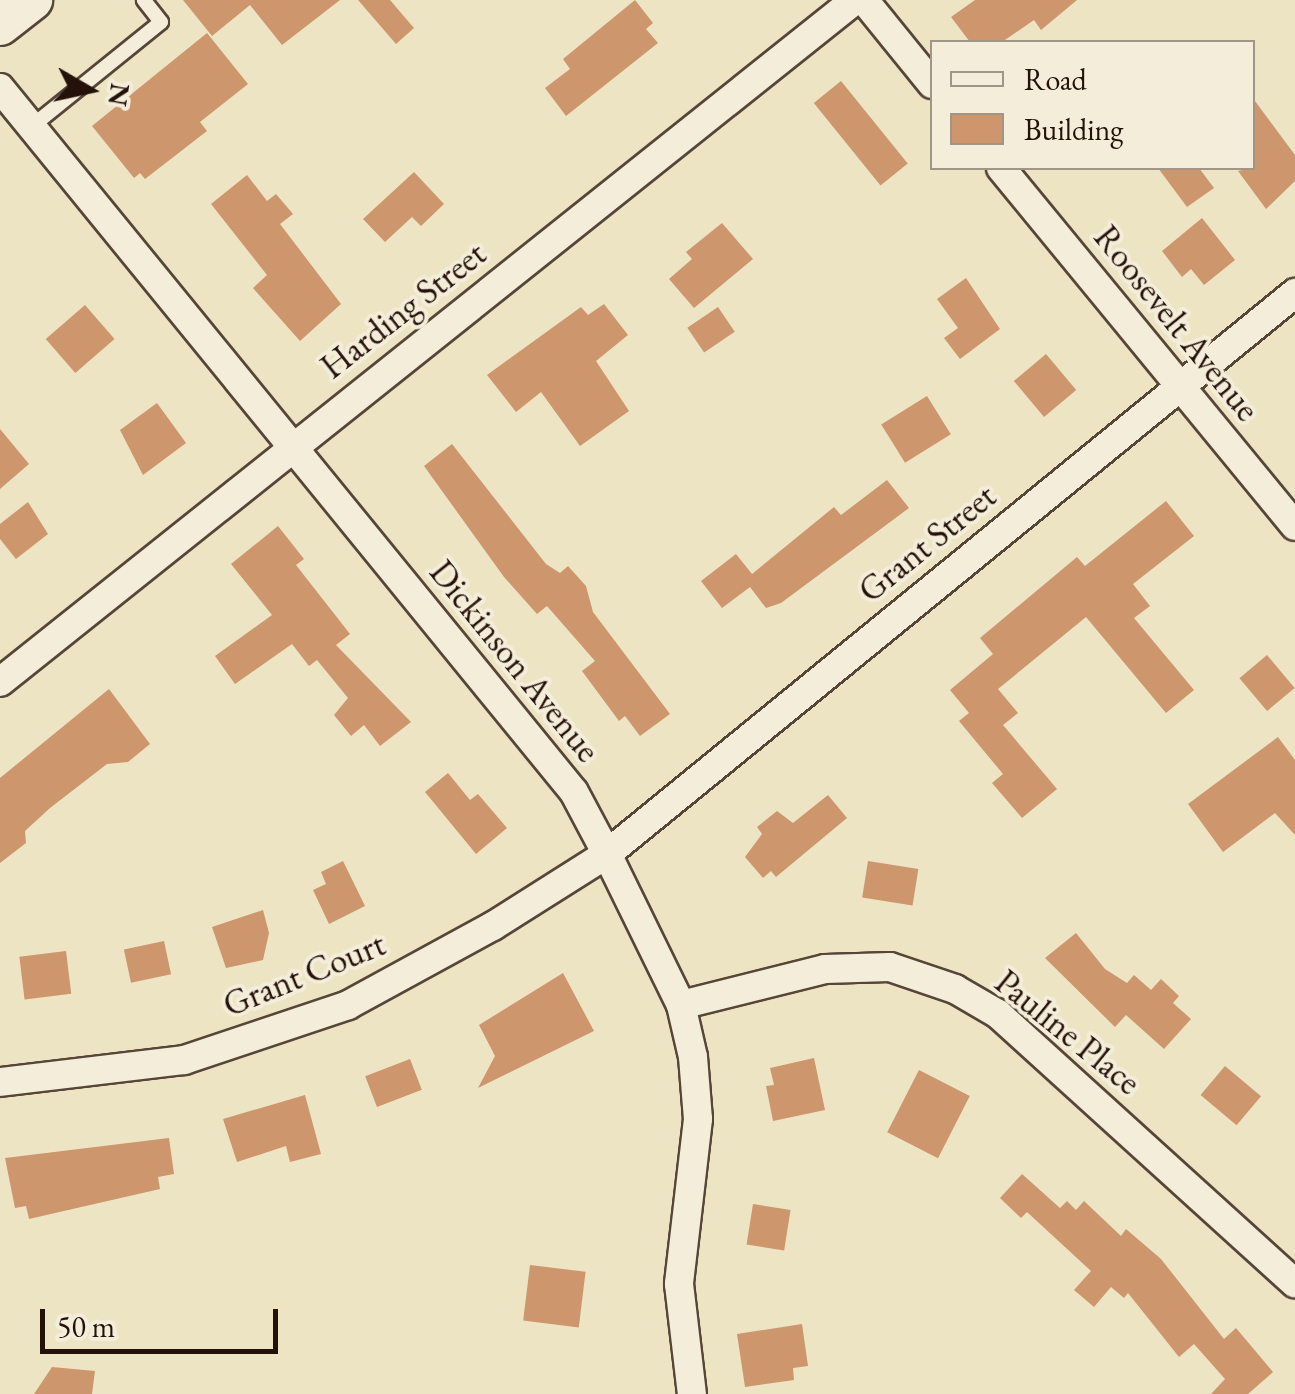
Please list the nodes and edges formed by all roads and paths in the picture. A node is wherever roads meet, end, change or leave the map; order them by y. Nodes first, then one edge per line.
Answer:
1 (32, 0) edge
2 (144, 0) edge
3 (855, 0) edge
4 (864, 0) edge
5 (0, 26) edge
6 (930, 82) edge
7 (0, 88) edge
8 (31, 127) junction
9 (1003, 170) edge
10 (1295, 293) edge
11 (1179, 385) junction
12 (291, 446) junction
13 (1295, 526) edge
14 (0, 682) edge
15 (607, 854) junction
16 (682, 1005) junction
17 (0, 1082) edge
18 (1295, 1283) edge
19 (692, 1394) edge

1 - 5 main road
2 - 8 lane
3 - 12 street, Harding Street
4 - 6 street
7 - 8 street, Dickinson Avenue
8 - 12 street, Dickinson Avenue
9 - 11 street, Roosevelt Avenue
10 - 11 street, Grant Street
11 - 13 street, Roosevelt Avenue
11 - 15 street, Grant Street
12 - 14 street, Harding Street
12 - 15 street, Dickinson Avenue
15 - 16 street, Dickinson Avenue
15 - 17 street, Grant Court
16 - 18 street, Pauline Place
16 - 19 street, Dickinson Avenue

